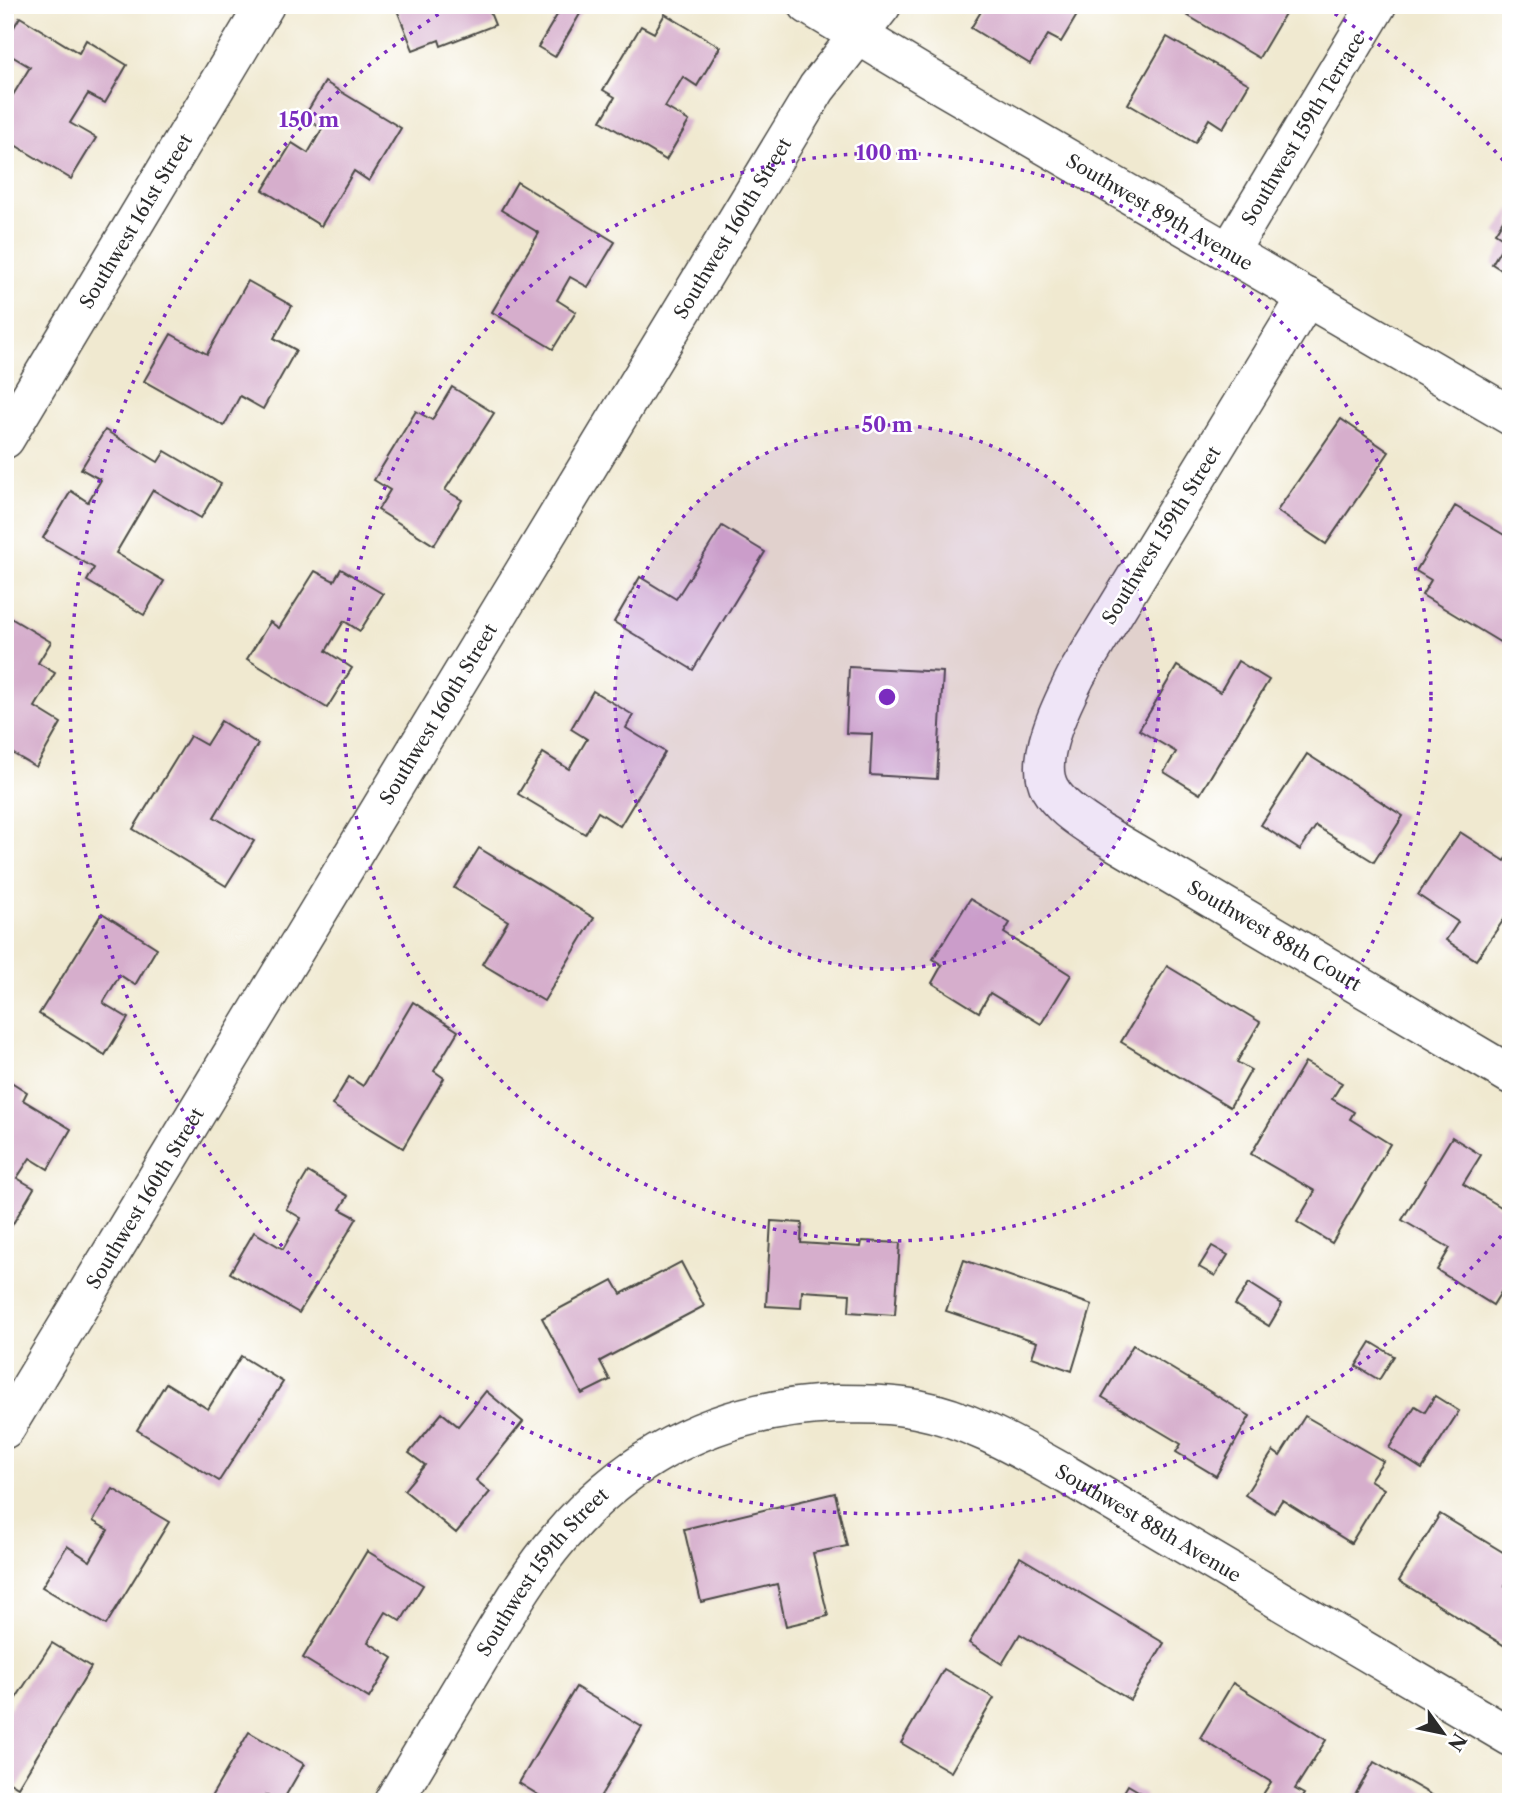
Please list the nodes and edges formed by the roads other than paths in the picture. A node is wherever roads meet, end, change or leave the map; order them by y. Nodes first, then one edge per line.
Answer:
1 (265, 5) edge
2 (808, 5) edge
3 (882, 5) edge
4 (1377, 5) edge
5 (859, 36) junction
6 (1229, 252) junction
7 (1307, 298) junction
8 (1511, 416) edge
9 (5, 439) edge
10 (1048, 785) joint
11 (1511, 1075) edge
12 (757, 1413) joint
13 (5, 1429) edge
14 (1511, 1737) edge
15 (393, 1802) edge

1 - 9 street, Southwest 161st Street
2 - 5 street, Southwest 89th Avenue
3 - 5 street, Southwest 160th Street
4 - 6 street, Southwest 159th Terrace
5 - 6 street, Southwest 89th Avenue
5 - 13 street, Southwest 160th Street
6 - 7 street, Southwest 89th Avenue
7 - 8 street, Southwest 89th Avenue
7 - 10 street, Southwest 159th Street
10 - 11 street, Southwest 88th Court
12 - 14 street, Southwest 88th Avenue
12 - 15 street, Southwest 159th Street

